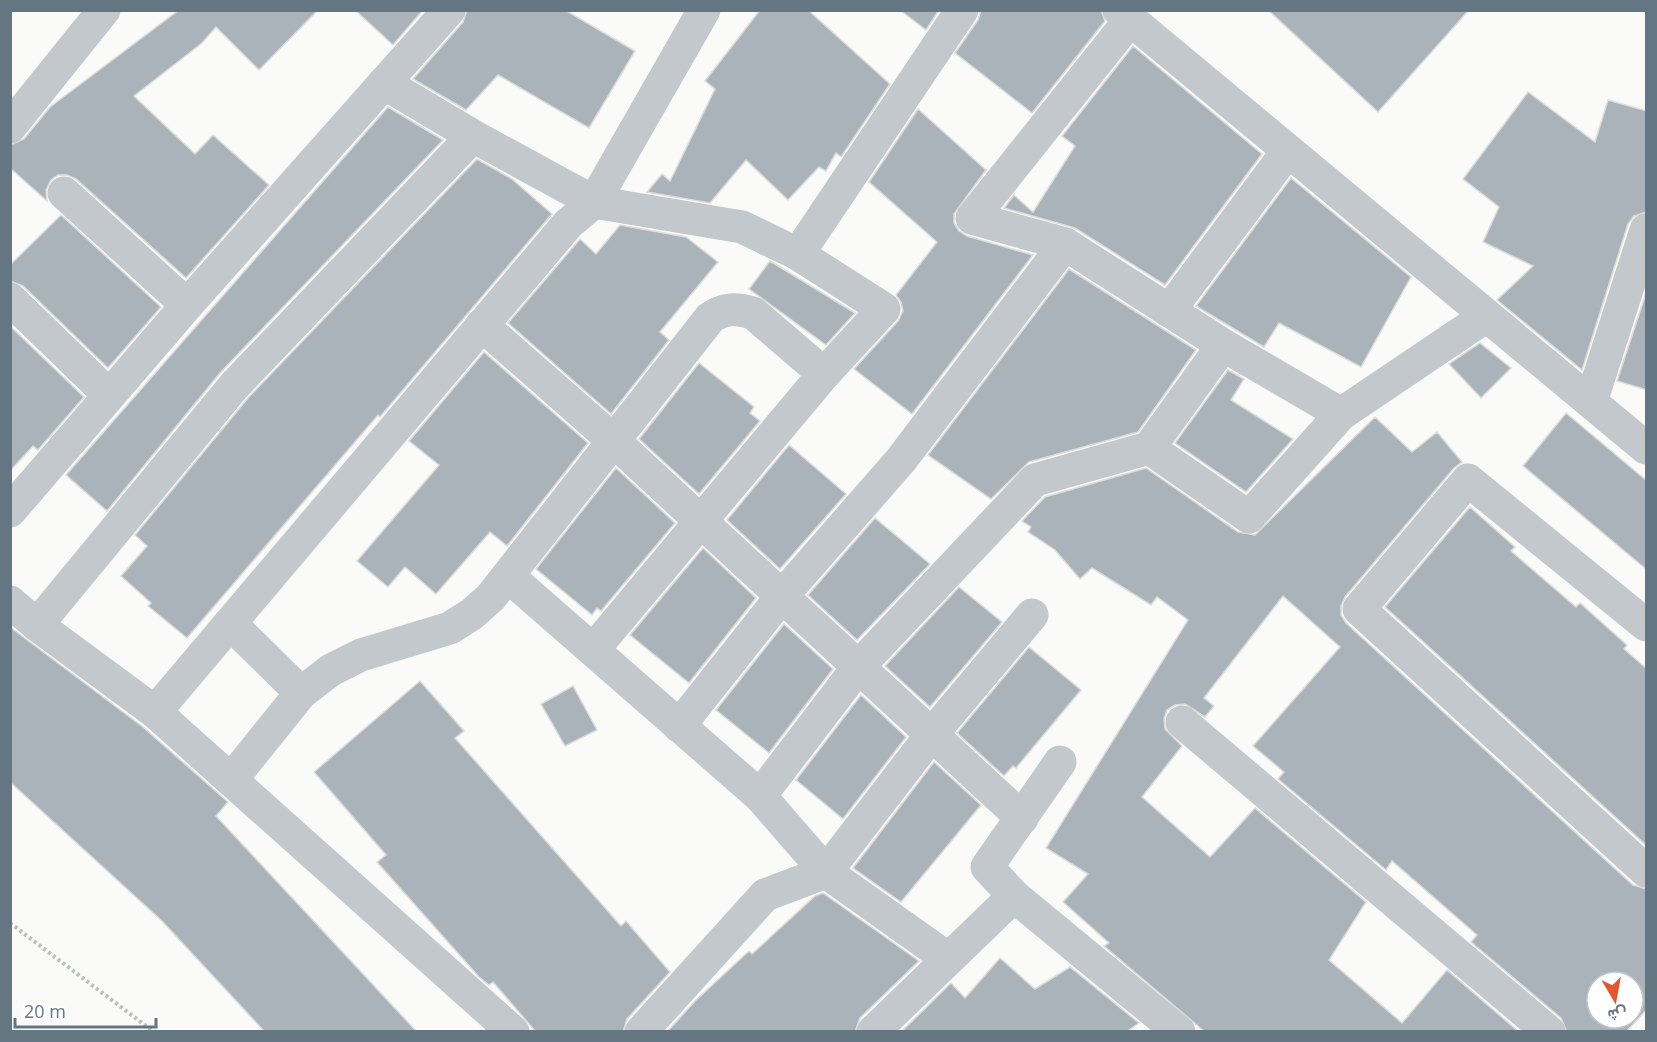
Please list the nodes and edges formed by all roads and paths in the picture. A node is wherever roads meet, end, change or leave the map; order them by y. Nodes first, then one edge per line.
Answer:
1 (104, 10) edge
2 (449, 10) edge
3 (704, 10) edge
4 (962, 10) edge
5 (1124, 15) edge
6 (384, 83) junction
7 (10, 127) edge
8 (473, 136) junction
9 (1287, 152) junction
10 (63, 194) dead end
11 (594, 202) junction
12 (1647, 230) edge
13 (1065, 244) junction
14 (798, 254) junction
15 (10, 299) edge
16 (187, 305) junction
17 (1169, 310) junction
18 (1485, 317) junction
19 (482, 325) junction
20 (1223, 345) junction
21 (824, 374) junction
22 (109, 395) junction
23 (1591, 402) junction
24 (1341, 414) junction
25 (614, 441) junction
26 (1149, 448) junction
27 (1647, 448) edge
28 (10, 511) edge
29 (701, 521) junction
30 (508, 576) junction
31 (782, 596) junction
32 (10, 602) edge
33 (1032, 615) dead end
34 (230, 623) junction
35 (37, 625) junction
36 (1647, 626) edge
37 (592, 650) junction
38 (858, 666) junction
39 (301, 693) junction
40 (155, 712) junction
41 (1182, 722) dead end
42 (679, 726) junction
43 (932, 734) junction
44 (1060, 762) dead end
45 (231, 780) junction
46 (760, 796) junction
47 (1022, 818) junction
48 (1647, 871) edge
49 (826, 872) junction
50 (1014, 896) junction
51 (10, 922) edge
52 (947, 958) junction
53 (154, 1032) edge
54 (513, 1032) edge
55 (641, 1032) edge
56 (873, 1032) edge
57 (1179, 1032) edge
58 (1549, 1032) edge

1 - 7 street
2 - 6 street
3 - 11 street
4 - 14 street
5 - 9 street
5 - 13 street
6 - 8 street
6 - 16 street
8 - 11 street
8 - 35 street
9 - 17 street
9 - 18 street
10 - 16 street
11 - 14 street
11 - 19 street
12 - 23 street
13 - 17 street
13 - 31 street
14 - 21 street
15 - 22 street
16 - 22 street
17 - 20 street
18 - 23 street
18 - 24 street
19 - 25 street
19 - 34 street
20 - 24 street
20 - 26 street
21 - 25 street
21 - 29 street
22 - 28 street
23 - 27 street
24 - 26 street
25 - 29 street
25 - 30 street
26 - 38 street
29 - 31 street
29 - 37 street
30 - 37 street
30 - 39 street
31 - 38 street
31 - 42 street
32 - 35 street
33 - 43 street
34 - 39 street
34 - 40 street
35 - 40 street
36 - 48 street
37 - 42 street
38 - 43 street
38 - 46 street
39 - 45 street
40 - 45 street
41 - 58 street
42 - 46 street
43 - 47 street
43 - 49 street
44 - 47 street
45 - 54 street
46 - 49 street
47 - 50 street
49 - 52 street
49 - 55 street
50 - 52 street
50 - 57 street
51 - 53 path
52 - 56 street

